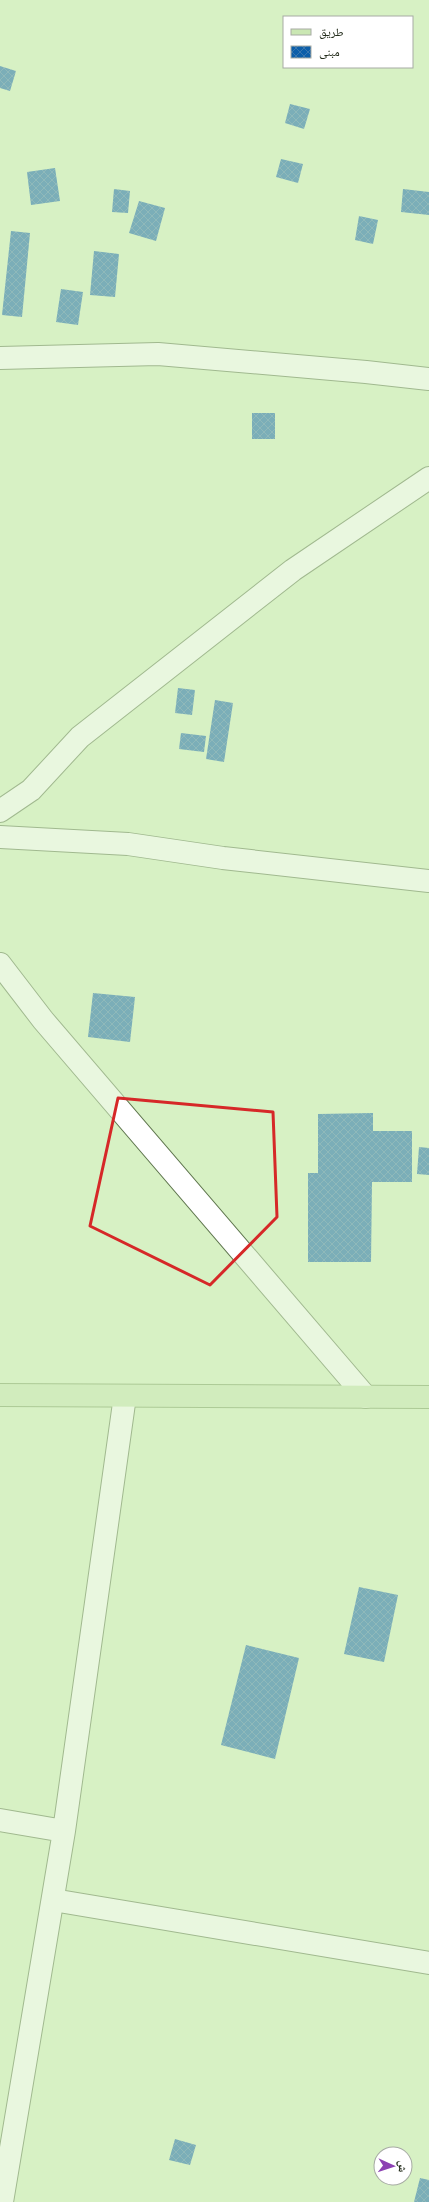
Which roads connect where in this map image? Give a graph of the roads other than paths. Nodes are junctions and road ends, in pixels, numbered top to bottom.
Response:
1 (0, 358) edge
2 (429, 379) edge
3 (429, 478) edge
4 (0, 811) edge
5 (0, 837) edge
6 (429, 881) edge
7 (0, 964) edge
8 (0, 1395) edge
9 (125, 1396) junction
10 (366, 1397) junction
11 (429, 1397) edge
12 (0, 1820) edge
13 (64, 1831) junction
14 (53, 1900) junction
15 (429, 1963) edge
16 (2, 2202) edge

1 - 2 street
3 - 4 street
5 - 6 street
7 - 10 street
8 - 9 main road
9 - 10 main road
9 - 13 street
10 - 11 main road
12 - 13 street
13 - 14 street
14 - 15 street
14 - 16 street

